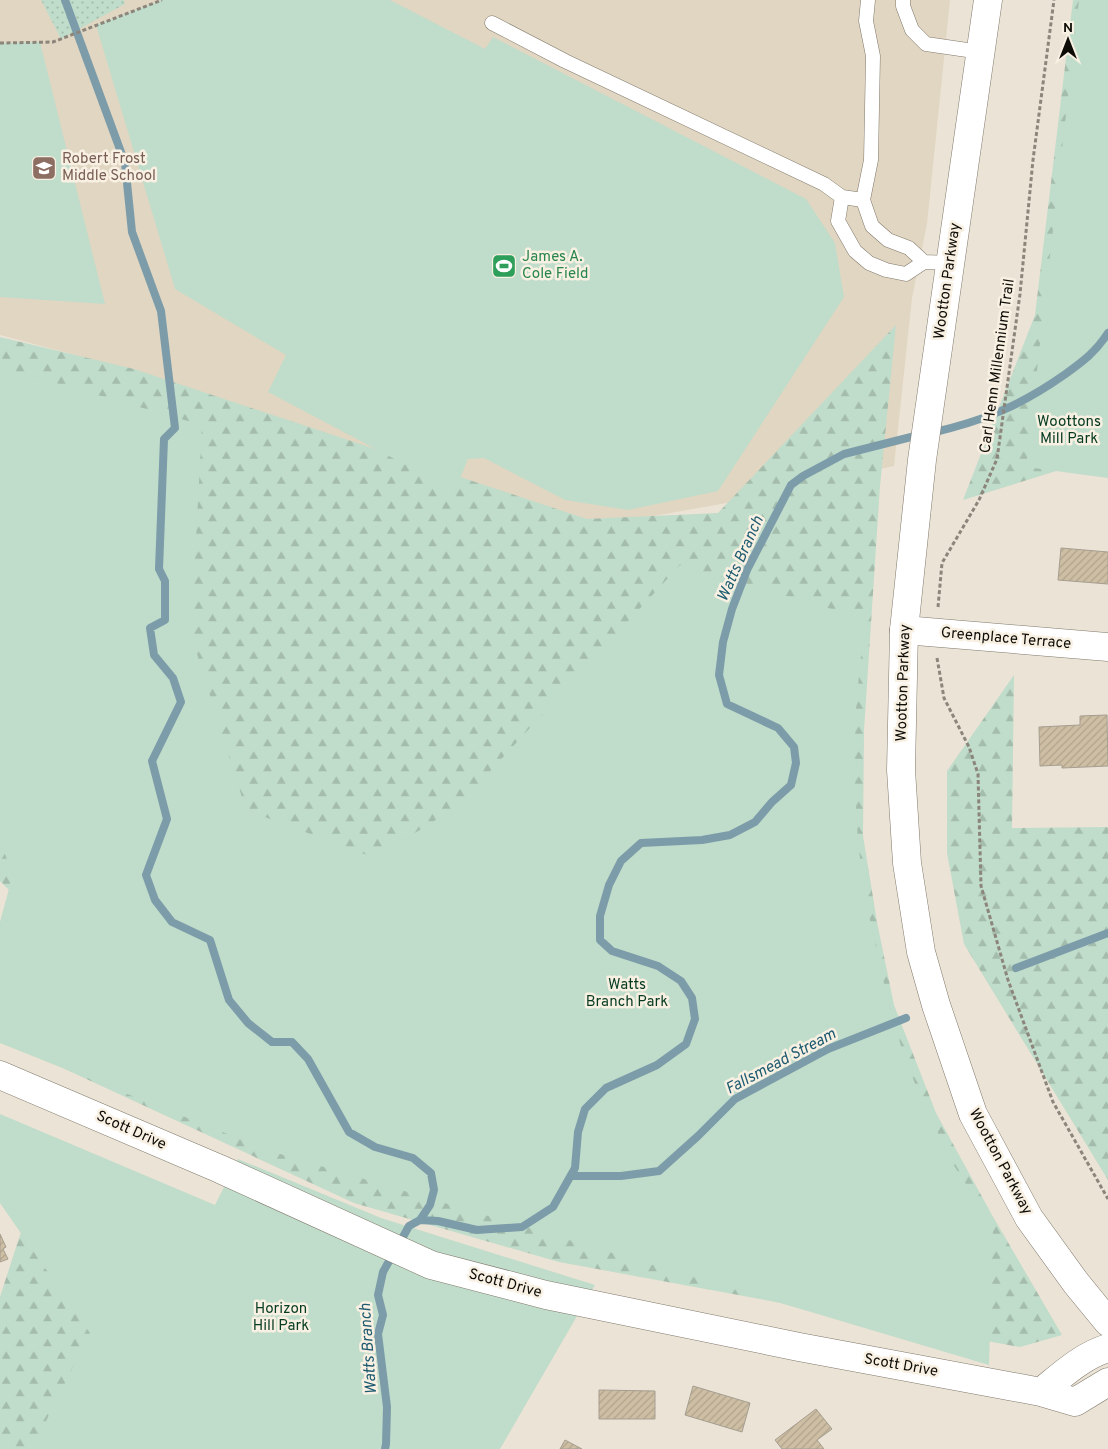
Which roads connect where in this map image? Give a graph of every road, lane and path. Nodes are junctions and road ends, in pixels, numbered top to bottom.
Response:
1 (162, 0) edge
2 (868, 0) edge
3 (903, 0) edge
4 (988, 0) edge
5 (1054, 0) edge
6 (492, 23) dead end
7 (0, 43) edge
8 (981, 52) junction
9 (842, 197) junction
10 (862, 200) junction
11 (938, 262) junction
12 (904, 630) junction
13 (935, 632) junction
14 (1108, 646) edge
15 (0, 1075) edge
16 (1108, 1199) edge
17 (1108, 1322) edge
18 (1108, 1348) edge
19 (1108, 1382) edge
20 (1041, 1392) junction

1 - 7 path
2 - 10 lane
3 - 8 lane
4 - 8 street, Wootton Parkway
5 - 13 path, Carl Henn Millennium Trail
6 - 9 lane
8 - 11 street, Wootton Parkway
9 - 10 lane
9 - 11 lane
10 - 11 lane
11 - 12 street, Wootton Parkway
12 - 13 street, Greenplace Terrace
12 - 17 street, Wootton Parkway
13 - 14 street, Greenplace Terrace
13 - 16 path, Carl Henn Millennium Trail
15 - 20 street, Scott Drive
18 - 20 street
19 - 20 street, Scott Drive

